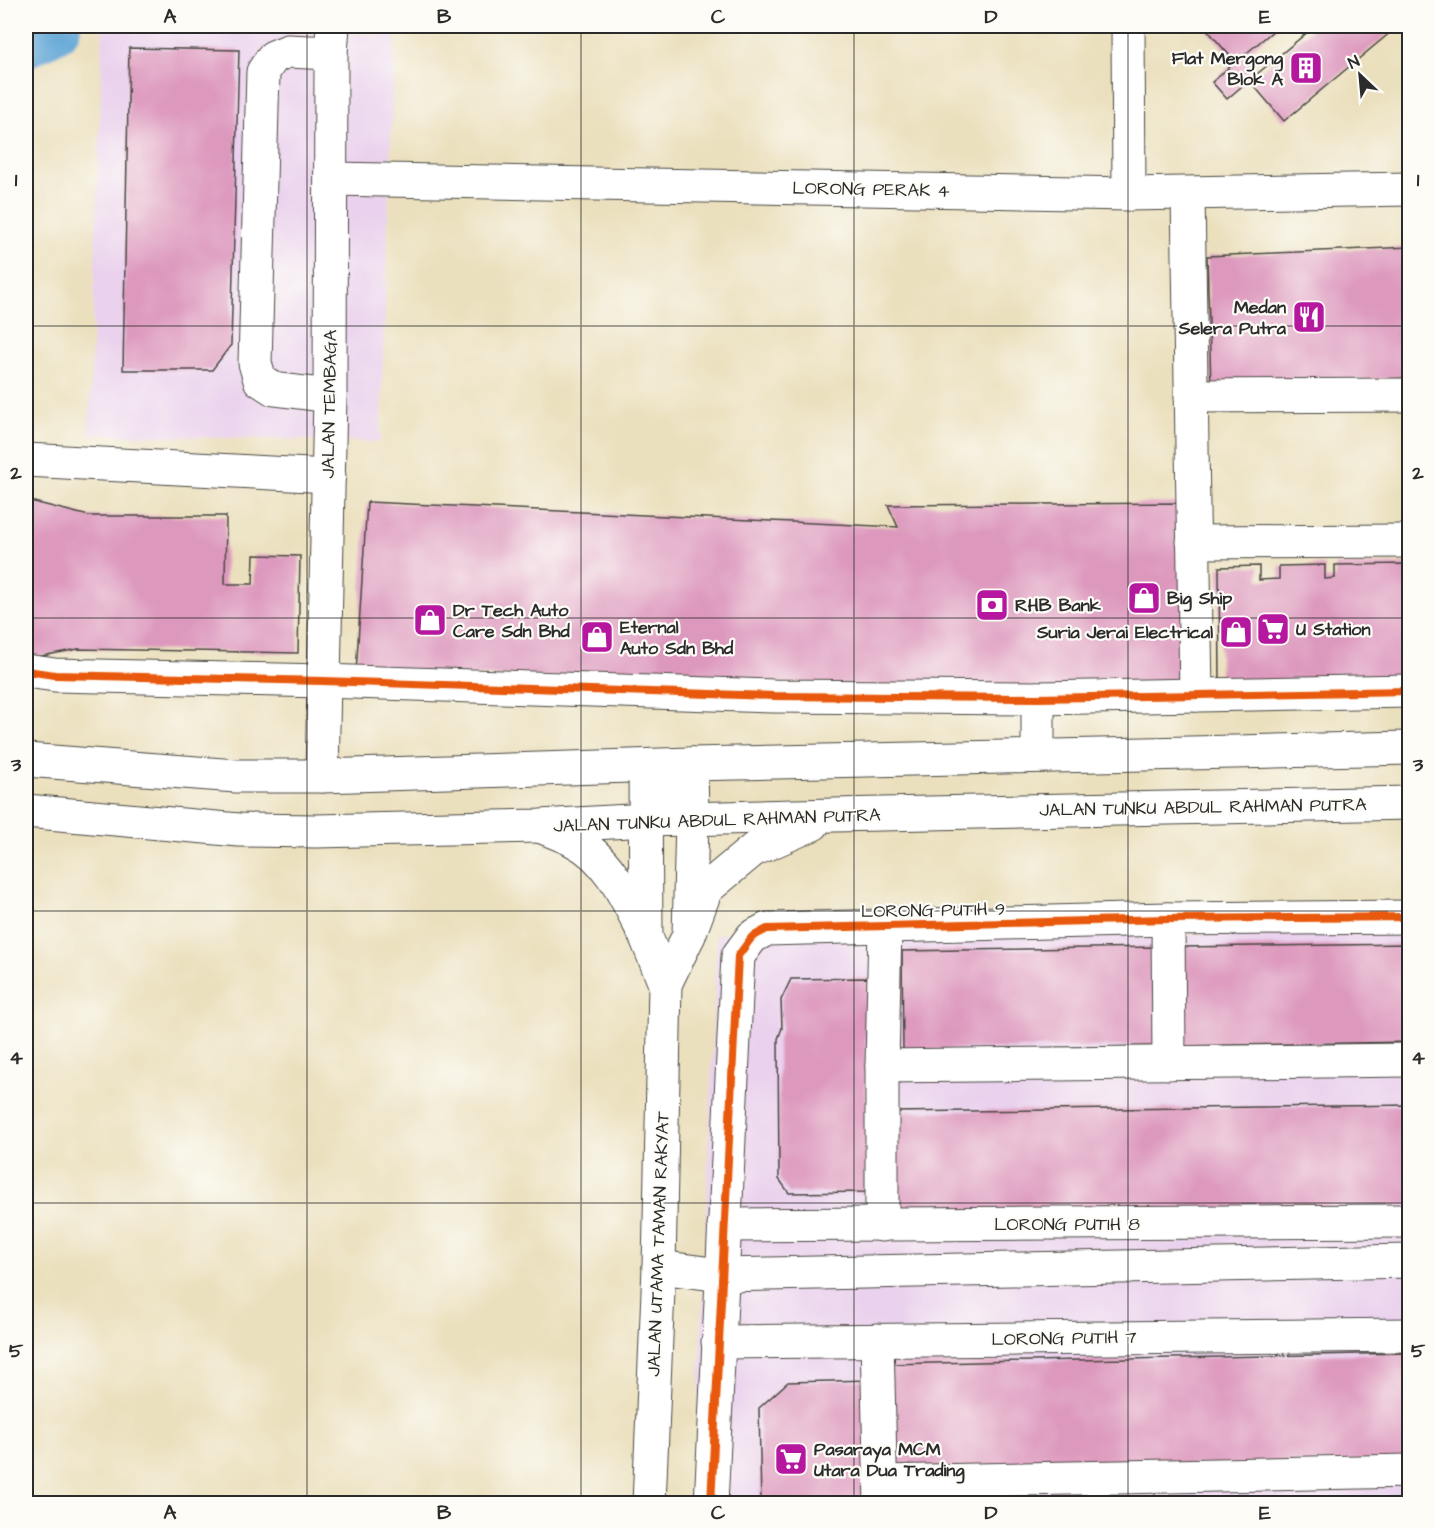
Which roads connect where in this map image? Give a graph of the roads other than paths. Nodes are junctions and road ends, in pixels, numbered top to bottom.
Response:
1 (1128, 26) edge
2 (332, 37) edge
3 (332, 179) junction
4 (1410, 189) edge
5 (1130, 194) junction
6 (1188, 194) junction
7 (1410, 395) edge
8 (330, 396) junction
9 (1191, 396) junction
10 (26, 460) edge
11 (329, 476) junction
12 (1410, 541) edge
13 (1193, 542) junction
14 (26, 671) edge
15 (324, 681) junction
16 (1410, 691) edge
17 (1196, 695) junction
18 (1038, 698) junction
19 (1410, 748) edge
20 (1038, 756) junction
21 (26, 759) edge
22 (691, 764) junction
23 (645, 766) junction
24 (322, 776) junction
25 (1410, 802) edge
26 (26, 811) edge
27 (834, 815) junction
28 (692, 819) junction
29 (646, 820) junction
30 (540, 826) junction
31 (1410, 917) edge
32 (1168, 919) junction
33 (885, 926) junction
34 (689, 935) junction
35 (646, 937) junction
36 (665, 984) junction
37 (1410, 1060) edge
38 (1169, 1063) junction
39 (882, 1066) junction
40 (1410, 1221) edge
41 (724, 1225) junction
42 (882, 1225) junction
43 (1410, 1261) edge
44 (659, 1268) junction
45 (722, 1275) junction
46 (1410, 1335) edge
47 (877, 1340) junction
48 (718, 1341) junction
49 (1410, 1470) edge
50 (881, 1493) edge
51 (649, 1503) edge
52 (711, 1503) edge

1 - 5 street
2 - 3 street, JALAN TEMBAGA
2 - 8 street
3 - 5 street, LORONG PERAK 4
3 - 8 street, JALAN TEMBAGA
4 - 6 street, LORONG PERAK 4
5 - 6 street, LORONG PERAK 4
6 - 9 street
7 - 9 street
8 - 11 street, JALAN TEMBAGA
9 - 13 street
10 - 11 street
11 - 15 street, JALAN TEMBAGA
12 - 13 street
13 - 17 street
14 - 15 street
15 - 18 street
15 - 24 street, JALAN TEMBAGA
16 - 17 street
17 - 18 street
18 - 20 street
19 - 20 street
20 - 22 street
21 - 24 street
22 - 23 street
22 - 28 street, JALAN UTAMA TAMAN RAKYAT
22 - 29 street
23 - 24 street
23 - 29 street, JALAN UTAMA TAMAN RAKYAT
25 - 27 street, JALAN TUNKU ABDUL RAHMAN PUTRA
26 - 30 street, JALAN TUNKU ABDUL RAHMAN PUTRA
27 - 28 street, JALAN TUNKU ABDUL RAHMAN PUTRA
27 - 34 street
28 - 29 street, JALAN TUNKU ABDUL RAHMAN PUTRA
28 - 34 street, JALAN UTAMA TAMAN RAKYAT
29 - 30 street, JALAN TUNKU ABDUL RAHMAN PUTRA
29 - 35 street, JALAN UTAMA TAMAN RAKYAT
30 - 35 street
31 - 32 street, LORONG PUTIH 9
32 - 33 street, LORONG PUTIH 9
32 - 38 street
33 - 39 street
33 - 41 street, LORONG PUTIH 9
34 - 36 street, JALAN UTAMA TAMAN RAKYAT
35 - 36 street, JALAN UTAMA TAMAN RAKYAT
36 - 44 street, JALAN UTAMA TAMAN RAKYAT
37 - 38 street
38 - 39 street
39 - 42 street
40 - 42 street, LORONG PUTIH 8
41 - 42 street, LORONG PUTIH 8
41 - 45 street, LORONG PUTIH 9
43 - 45 street
44 - 45 street
44 - 51 street, JALAN UTAMA TAMAN RAKYAT
45 - 48 street, LORONG PUTIH 9
46 - 47 street, LORONG PUTIH 7
47 - 48 street, LORONG PUTIH 7
47 - 50 street
48 - 52 street, LORONG PUTIH 9
49 - 50 street

